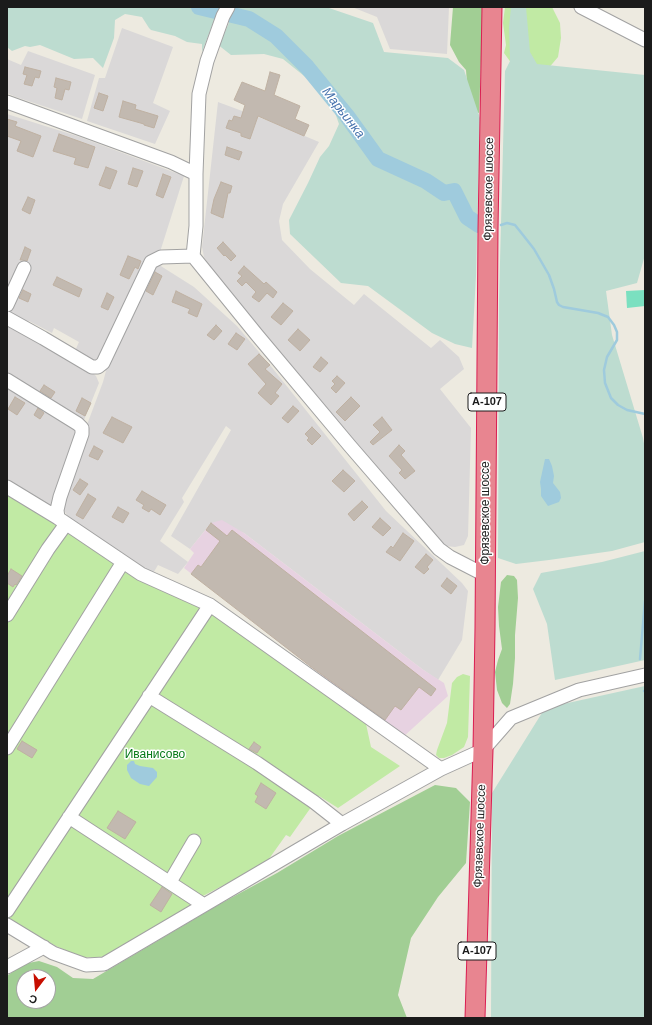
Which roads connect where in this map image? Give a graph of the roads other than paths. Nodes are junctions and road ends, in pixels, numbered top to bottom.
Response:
1 (492, 7) edge
2 (581, 7) edge
3 (226, 11) edge
4 (645, 40) edge
5 (7, 102) edge
6 (196, 174) junction
7 (193, 256) junction
8 (24, 268) dead end
9 (7, 305) edge
10 (7, 318) edge
11 (7, 380) edge
12 (7, 487) edge
13 (62, 521) junction
14 (123, 562) junction
15 (486, 575) junction
16 (210, 605) junction
17 (7, 615) edge
18 (645, 675) edge
19 (149, 696) junction
20 (7, 748) edge
21 (483, 750) junction
22 (441, 768) junction
23 (69, 817) junction
24 (342, 824) junction
25 (194, 841) dead end
26 (170, 882) junction
27 (204, 905) junction
28 (7, 911) edge
29 (7, 925) edge
30 (44, 947) junction
31 (7, 968) edge
32 (475, 1018) edge

1 - 15 highway, Фрязевское шоссе / А-107
2 - 4 street
3 - 6 street
5 - 6 street
6 - 7 street
7 - 10 street
7 - 15 street
8 - 9 street
11 - 13 street
12 - 13 street
13 - 14 street
13 - 17 street
14 - 16 street
14 - 20 street
15 - 21 highway, Фрязевское шоссе / А-107
16 - 19 street
16 - 22 street
18 - 21 street
19 - 23 street
19 - 24 street
21 - 22 street
21 - 32 highway, Фрязевское шоссе / А-107
22 - 24 street
23 - 26 street
23 - 28 street
24 - 27 street
25 - 26 street
26 - 27 street
27 - 30 street
29 - 30 street
30 - 31 street

